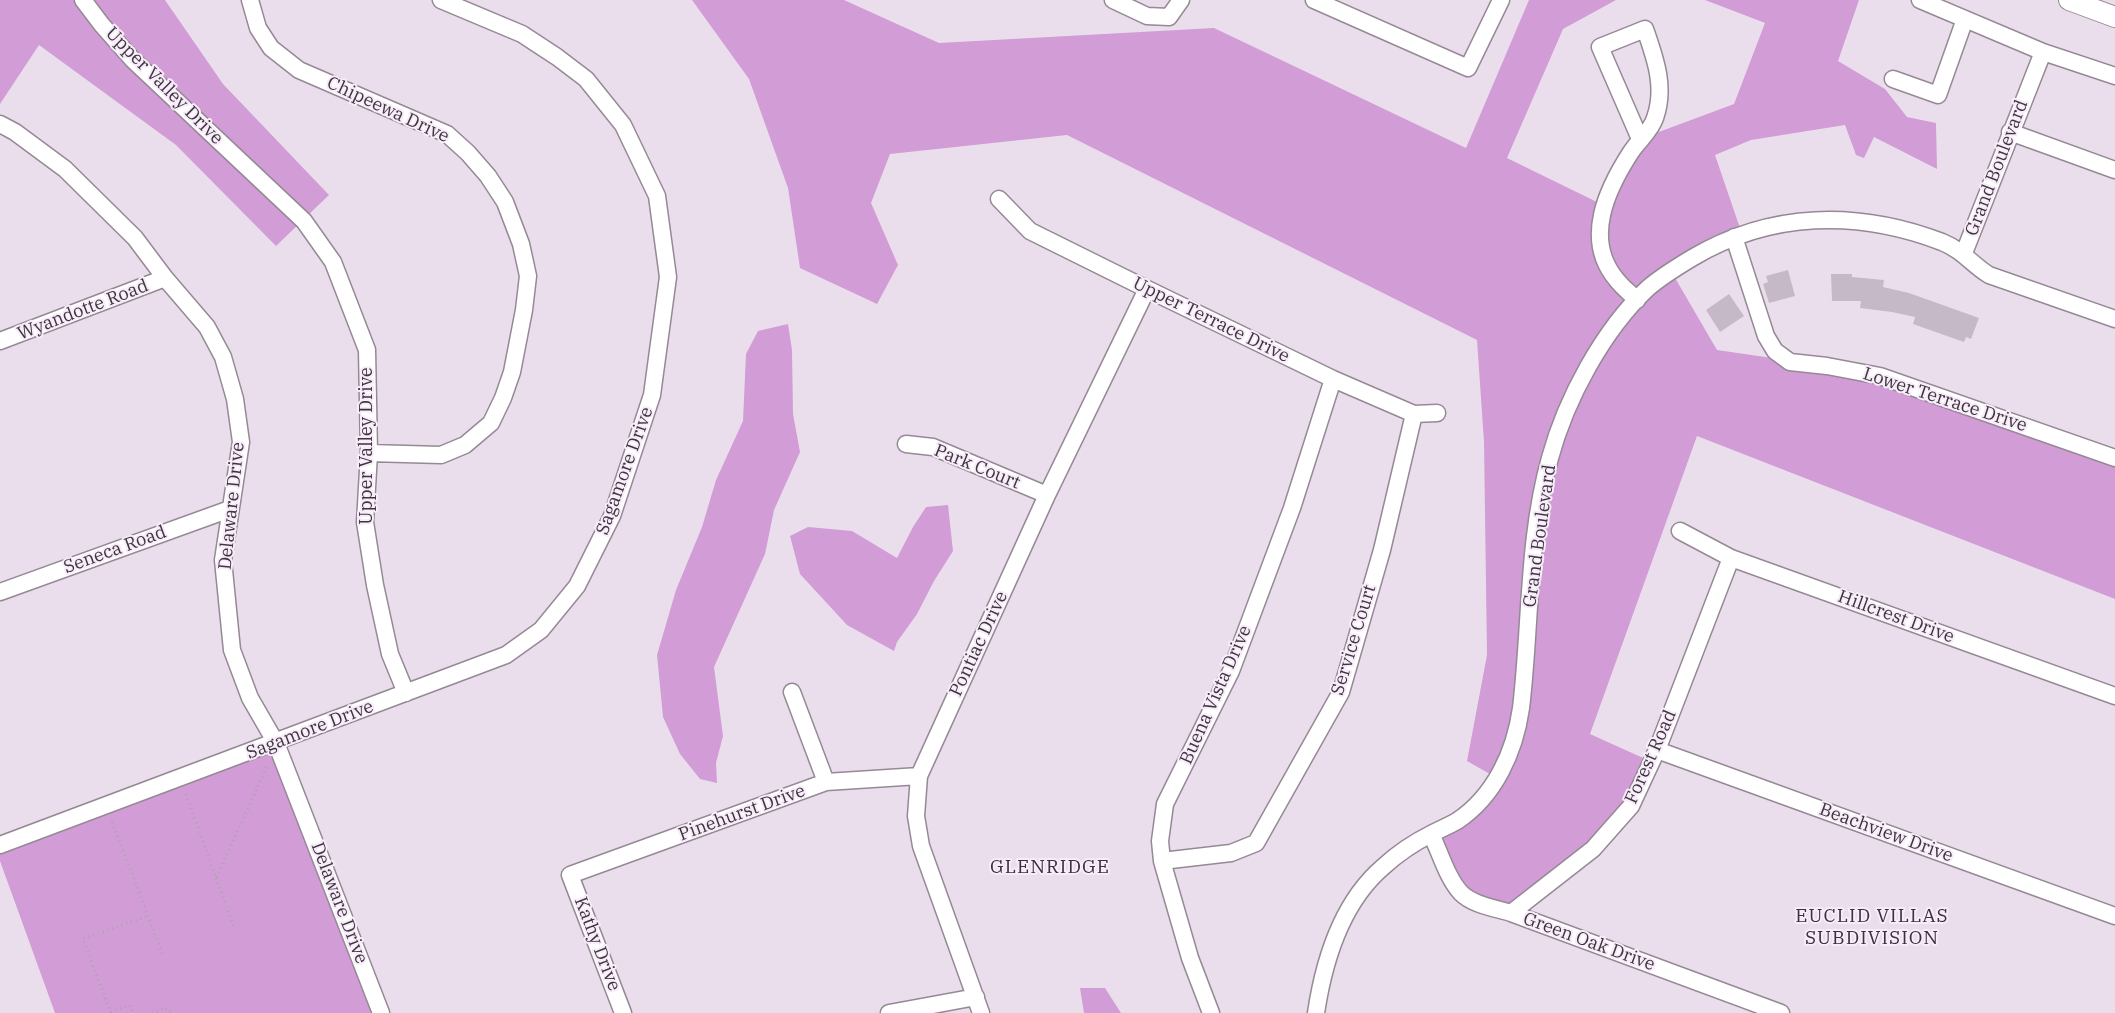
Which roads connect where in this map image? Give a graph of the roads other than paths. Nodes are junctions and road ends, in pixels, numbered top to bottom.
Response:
1 (83, 0) edge
2 (250, 0) edge
3 (441, 0) edge
4 (1113, 0) edge
5 (1181, 0) edge
6 (1314, 0) edge
7 (1501, 0) edge
8 (1920, 0) edge
9 (2069, 0) edge
10 (2115, 17) edge
11 (1964, 19) junction
12 (2043, 52) junction
13 (2115, 76) edge
14 (1893, 79) dead end
15 (0, 124) edge
16 (2010, 132) junction
17 (1640, 139) junction
18 (2115, 170) edge
19 (999, 199) dead end
20 (1734, 237) junction
21 (1964, 253) junction
22 (166, 278) junction
23 (1147, 289) junction
24 (1637, 300) junction
25 (2115, 319) edge
26 (0, 341) edge
27 (1333, 380) junction
28 (1437, 413) dead end
29 (1414, 414) junction
30 (906, 444) dead end
31 (369, 453) junction
32 (2115, 458) edge
33 (1047, 495) junction
34 (230, 509) junction
35 (1680, 531) dead end
36 (1731, 558) junction
37 (0, 592) edge
38 (792, 692) dead end
39 (406, 693) junction
40 (2115, 696) edge
41 (276, 743) junction
42 (1657, 750) junction
43 (918, 776) junction
44 (826, 782) junction
45 (1431, 834) junction
46 (0, 845) edge
47 (1162, 862) junction
48 (570, 874) joint
49 (1511, 913) junction
50 (2115, 916) edge
51 (976, 997) junction
52 (381, 1013) edge
53 (623, 1013) edge
54 (889, 1013) edge
55 (981, 1013) edge
56 (1211, 1013) edge
57 (1316, 1013) edge
58 (1781, 1013) edge

1 - 31 street, Upper Valley Drive
2 - 31 street, Chipeewa Drive
3 - 39 street, Sagamore Drive
4 - 5 street
6 - 7 street
8 - 11 street
9 - 10 main road
11 - 12 street
11 - 14 street
12 - 13 street
12 - 16 street, Grand Boulevard
15 - 22 street, Delaware Drive
16 - 18 street
16 - 21 street, Grand Boulevard
17 - 17 street
17 - 24 street
19 - 23 street, Upper Terrace Drive
20 - 21 street, Grand Boulevard
20 - 24 street, Grand Boulevard
20 - 32 street, Lower Terrace Drive
21 - 25 street
22 - 26 street, Wyandotte Road
22 - 34 street, Delaware Drive
23 - 27 street, Upper Terrace Drive
23 - 33 street, Pontiac Drive
24 - 45 street, Grand Boulevard
27 - 29 street, Upper Terrace Drive
27 - 47 street, Buena Vista Drive
28 - 29 street, Upper Terrace Drive
29 - 47 street, Service Court
30 - 33 street, Park Court
31 - 39 street, Upper Valley Drive
33 - 43 street, Pontiac Drive
34 - 37 street, Seneca Road
34 - 41 street, Delaware Drive
35 - 36 street, Hillcrest Drive
36 - 40 street, Hillcrest Drive
36 - 42 street, Forest Road
38 - 44 street
39 - 41 street, Sagamore Drive
41 - 46 street, Sagamore Drive
41 - 52 street, Delaware Drive
42 - 49 street, Forest Road
42 - 50 street, Beachview Drive
43 - 44 street, Pinehurst Drive
43 - 51 street, Pontiac Drive
44 - 48 street, Pinehurst Drive
45 - 49 street, Green Oak Drive
45 - 57 street, Grand Boulevard
47 - 56 street, Buena Vista Drive
48 - 53 street, Kathy Drive
49 - 58 street, Green Oak Drive
51 - 54 street
51 - 55 street, Pontiac Drive

